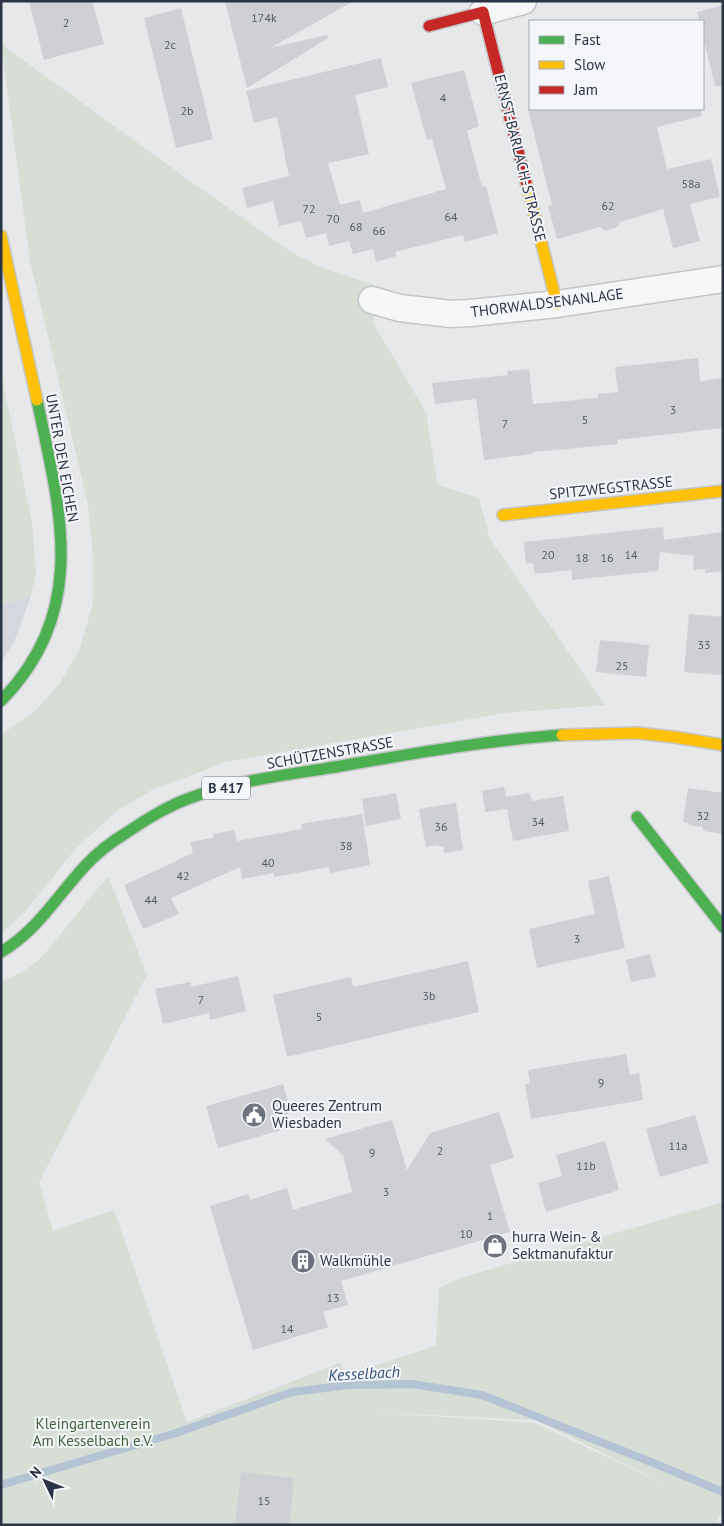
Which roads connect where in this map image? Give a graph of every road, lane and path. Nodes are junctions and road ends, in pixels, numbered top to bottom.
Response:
1 (523, 1) edge
2 (483, 12) junction
3 (429, 26) dead end
4 (1, 236) edge
5 (723, 279) edge
6 (372, 300) dead end
7 (557, 304) junction
8 (723, 491) edge
9 (504, 515) dead end
10 (1, 701) edge
11 (723, 745) edge
12 (637, 817) dead end
13 (723, 927) edge
14 (1, 952) edge

1 - 2 street
2 - 3 main road
2 - 7 main road, ERNST-BARLACH-STRASSE
4 - 10 main road, UNTER DEN EICHEN
5 - 7 street, THORWALDSENANLAGE
6 - 7 street, THORWALDSENANLAGE
8 - 9 main road, SPITZWEGSTRASSE
11 - 14 main road, SCHÜTZENSTRASSE / B 417
12 - 13 main road

